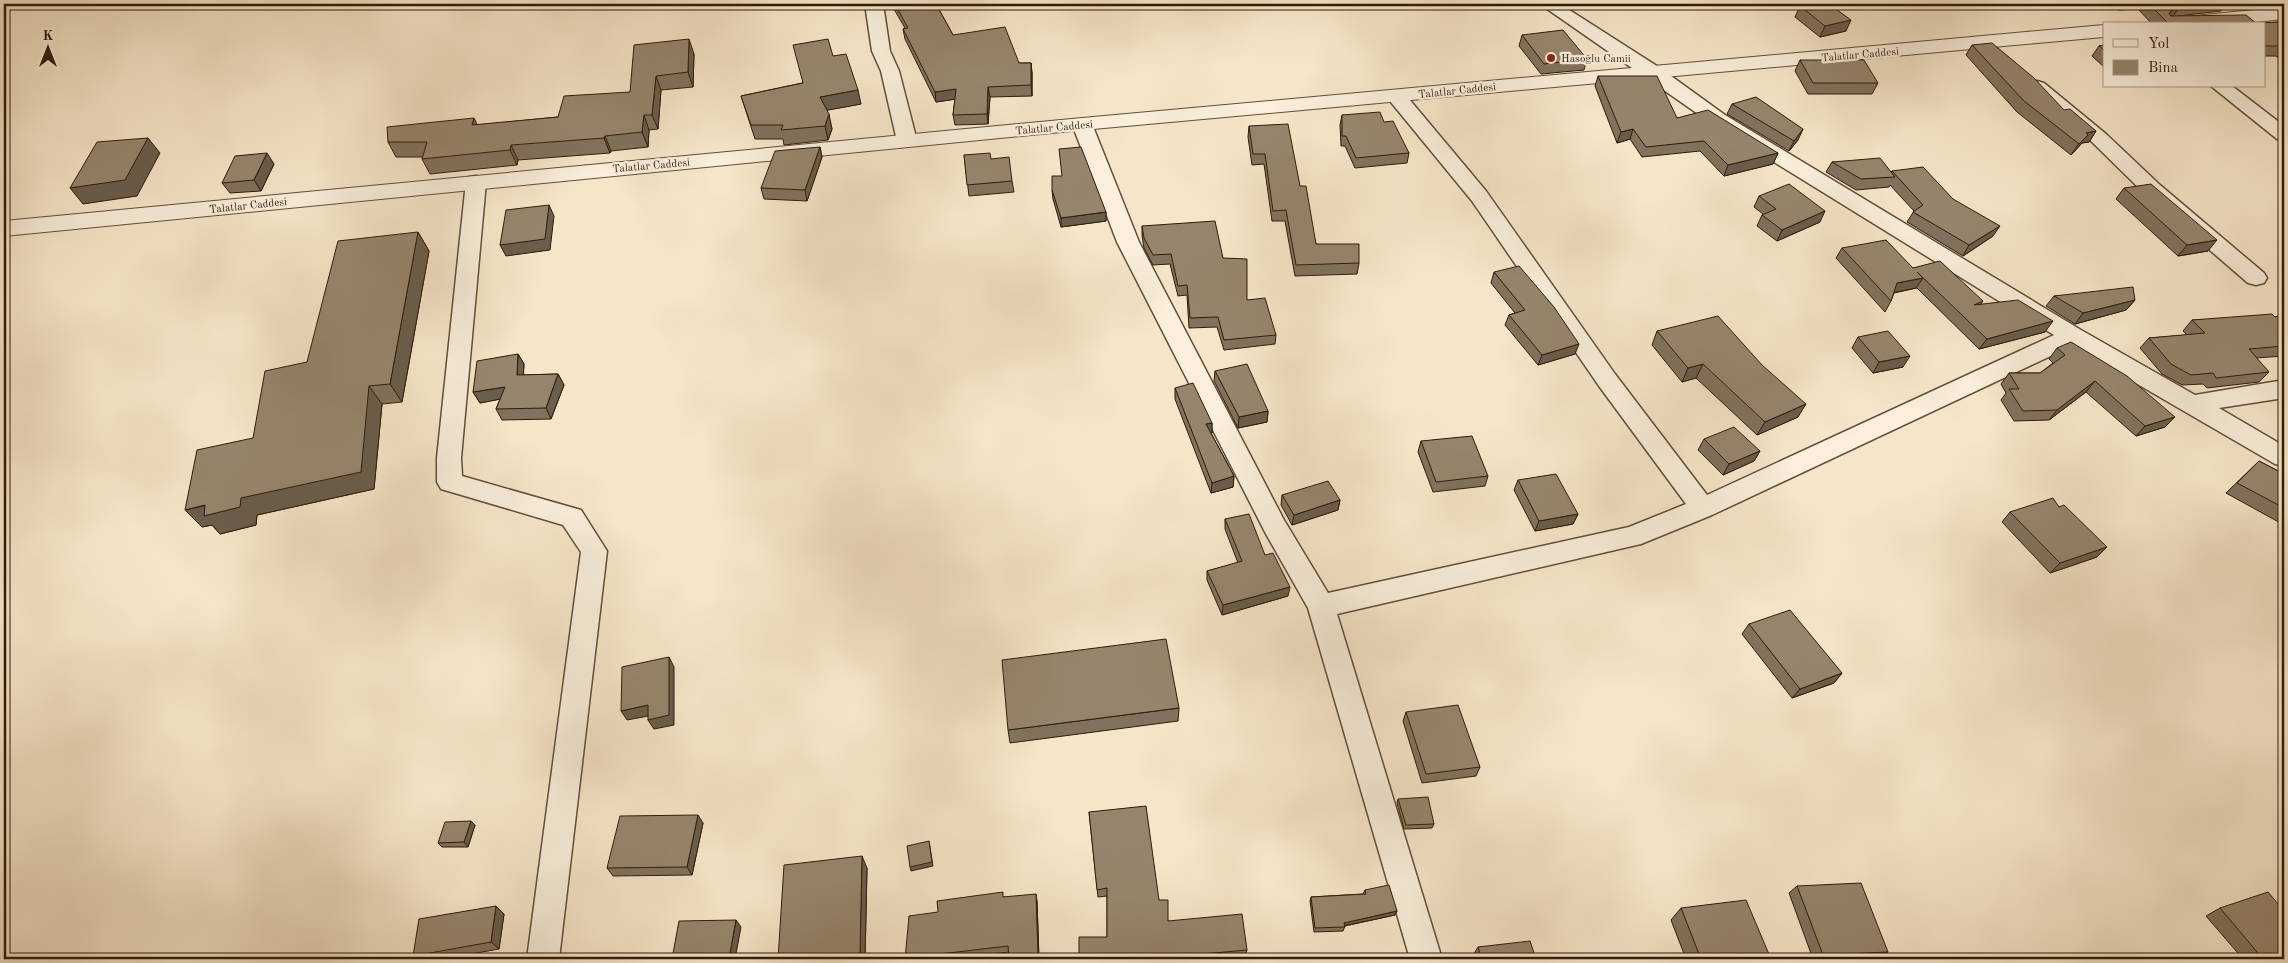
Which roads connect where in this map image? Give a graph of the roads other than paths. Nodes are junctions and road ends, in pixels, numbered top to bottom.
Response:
1 (874, 4) edge
2 (1549, 4) edge
3 (2284, 12) edge
4 (2192, 22) edge
5 (2103, 31) edge
6 (1987, 43) junction
7 (2006, 60) edge
8 (1653, 72) junction
9 (2025, 78) edge
10 (2223, 88) edge
11 (1397, 97) junction
12 (1082, 124) junction
13 (2284, 135) edge
14 (907, 141) junction
15 (476, 182) junction
16 (4, 229) edge
17 (2256, 278) dead end
18 (2073, 336) junction
19 (2284, 389) edge
20 (2192, 404) junction
21 (2284, 457) edge
22 (1703, 508) junction
23 (1321, 606) junction
24 (543, 959) edge
25 (1426, 959) edge

1 - 14 street
2 - 8 street
3 - 4 street
5 - 6 street, Talatlar Caddesi
6 - 7 street
6 - 8 street, Talatlar Caddesi
8 - 11 street, Talatlar Caddesi
8 - 18 street
9 - 17 street
10 - 13 street
11 - 12 street, Talatlar Caddesi
11 - 22 street
12 - 14 street, Talatlar Caddesi
12 - 23 street
14 - 15 street, Talatlar Caddesi
15 - 16 street, Talatlar Caddesi
15 - 24 street
18 - 20 street
18 - 22 street
19 - 20 street
20 - 21 street
22 - 23 street
23 - 25 street

